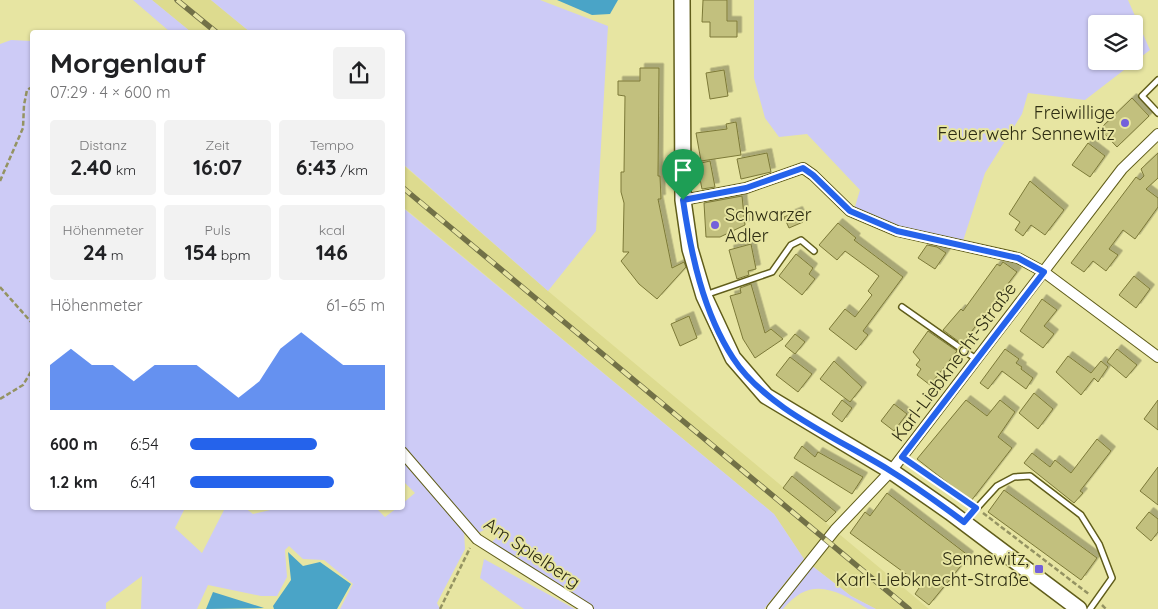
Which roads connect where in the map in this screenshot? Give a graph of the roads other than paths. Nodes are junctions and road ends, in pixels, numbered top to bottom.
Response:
1 (682, 0) edge
2 (1158, 80) edge
3 (1158, 113) edge
4 (1158, 134) edge
5 (683, 200) junction
6 (814, 251) dead end
7 (1044, 272) junction
8 (704, 296) junction
9 (902, 307) dead end
10 (1158, 357) edge
11 (976, 359) junction
12 (405, 455) edge
13 (891, 471) junction
14 (964, 522) junction
15 (588, 609) edge
16 (772, 609) edge
17 (1079, 609) edge
18 (1090, 609) edge

1 - 5 main road
2 - 3 lane
4 - 7 street, Karl-Liebknecht-Straße
5 - 7 street
5 - 8 main road
6 - 8 lane
7 - 10 street
7 - 11 street, Karl-Liebknecht-Straße
8 - 13 main road
9 - 11 lane
11 - 13 street, Karl-Liebknecht-Straße
12 - 15 street, Am Spielberg
13 - 14 main road
13 - 16 street
14 - 17 main road
14 - 18 lane

